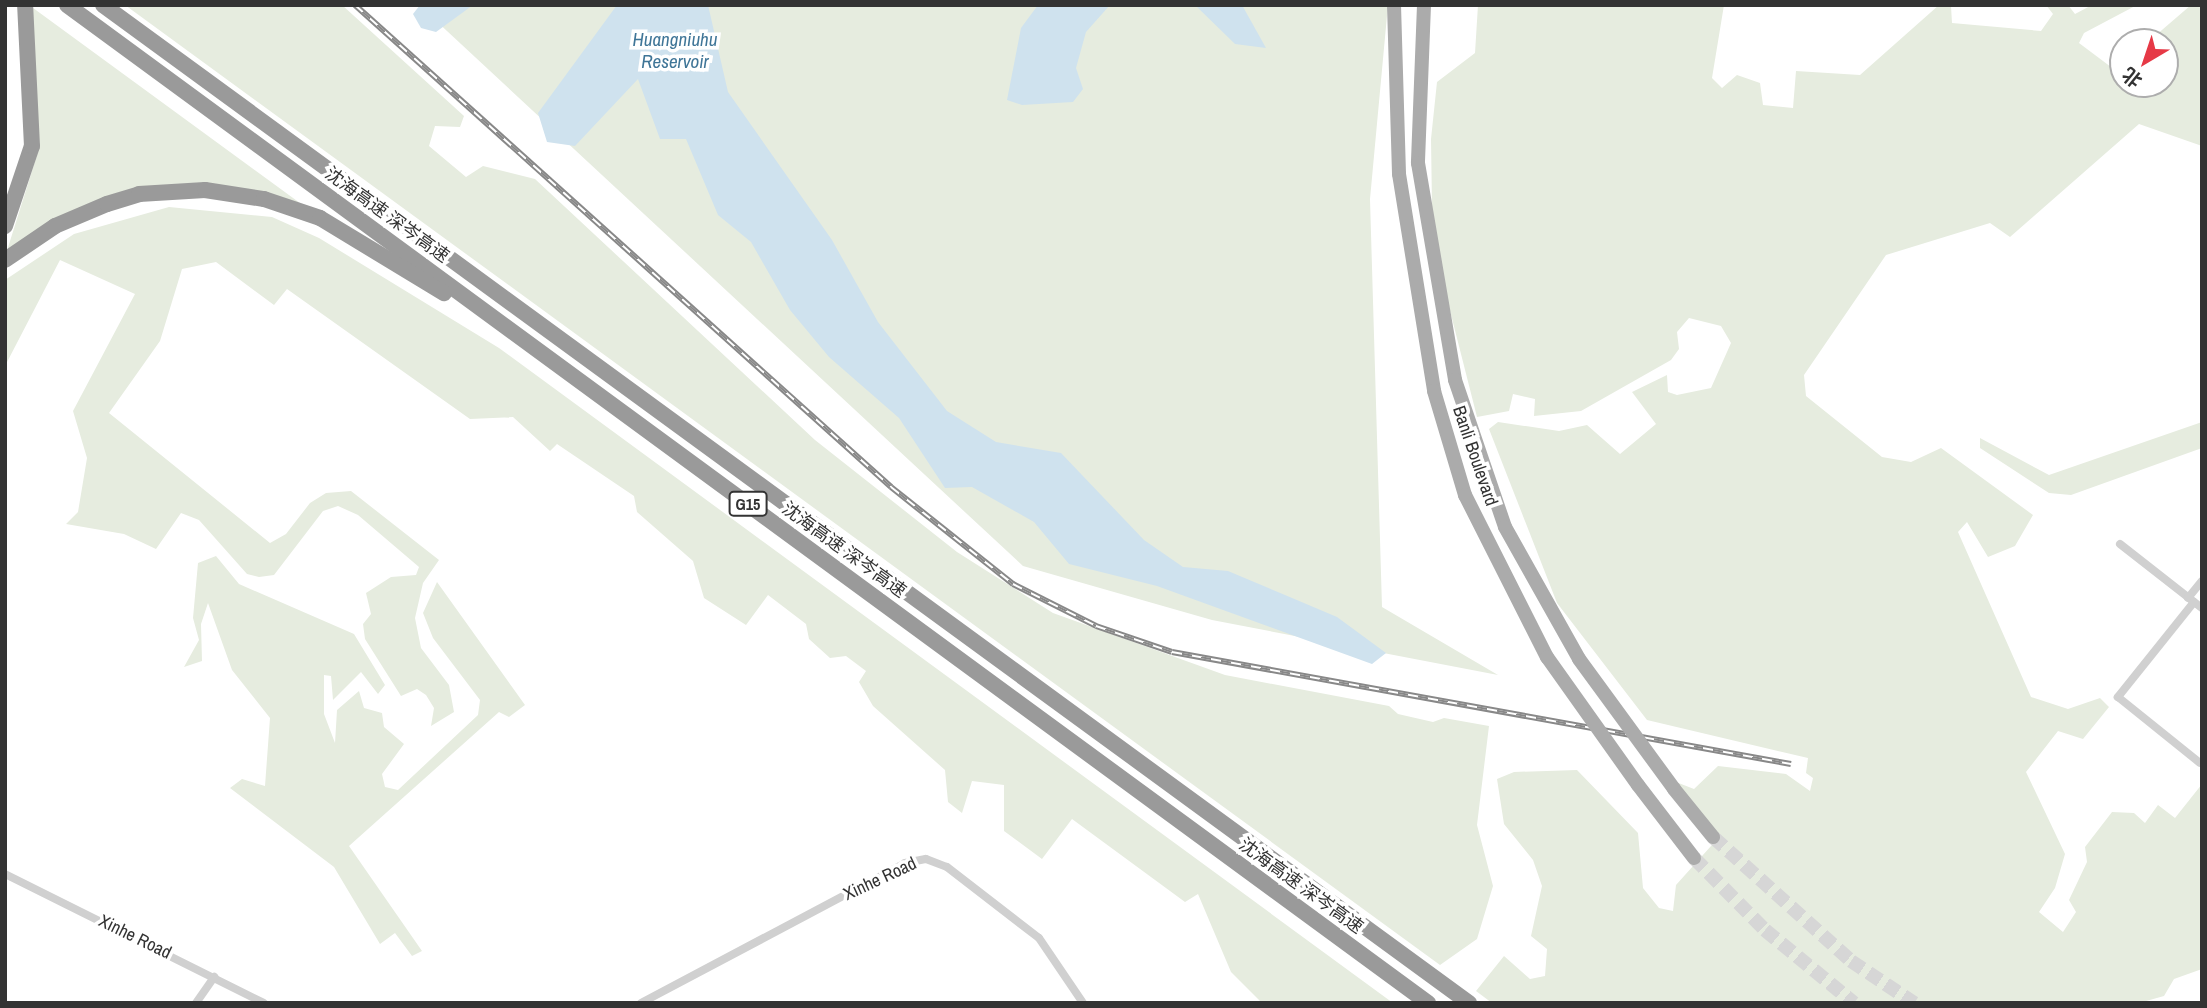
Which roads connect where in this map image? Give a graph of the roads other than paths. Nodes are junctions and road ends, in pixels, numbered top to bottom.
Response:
1 (15, 5) edge
2 (25, 5) edge
3 (67, 5) edge
4 (103, 5) edge
5 (112, 5) edge
6 (1395, 5) edge
7 (1424, 5) edge
8 (24, 46) junction
9 (187, 67) junction
10 (5, 205) edge
11 (5, 226) edge
12 (5, 260) edge
13 (626, 414) junction
14 (2120, 544) dead end
15 (2202, 581) edge
16 (2191, 600) junction
17 (2202, 608) edge
18 (2200, 763) edge
19 (1713, 837) tunnel mouth
20 (1694, 858) tunnel mouth
21 (5, 874) edge
22 (214, 977) junction
23 (196, 1003) edge
24 (264, 1003) edge
25 (641, 1003) edge
26 (1083, 1003) edge
27 (1428, 1003) edge
28 (1469, 1003) edge

1 - 8 highway
2 - 8 highway
3 - 13 highway, 沈海高速 深岑高速 / G15
4 - 9 highway, G15
5 - 9 highway
6 - 20 main road, Banli Boulevard, bridge
7 - 19 main road, Banli Boulevard, bridge
8 - 10 highway
8 - 11 highway
9 - 28 highway, 沈海高速 深岑高速 / G15
12 - 13 highway
13 - 27 highway, 沈海高速 深岑高速 / G15
14 - 16 street
15 - 16 street
16 - 17 street
16 - 18 street
21 - 22 street, Xinhe Road
22 - 23 street
22 - 24 street, Xinhe Road
25 - 26 street, Xinhe Road

